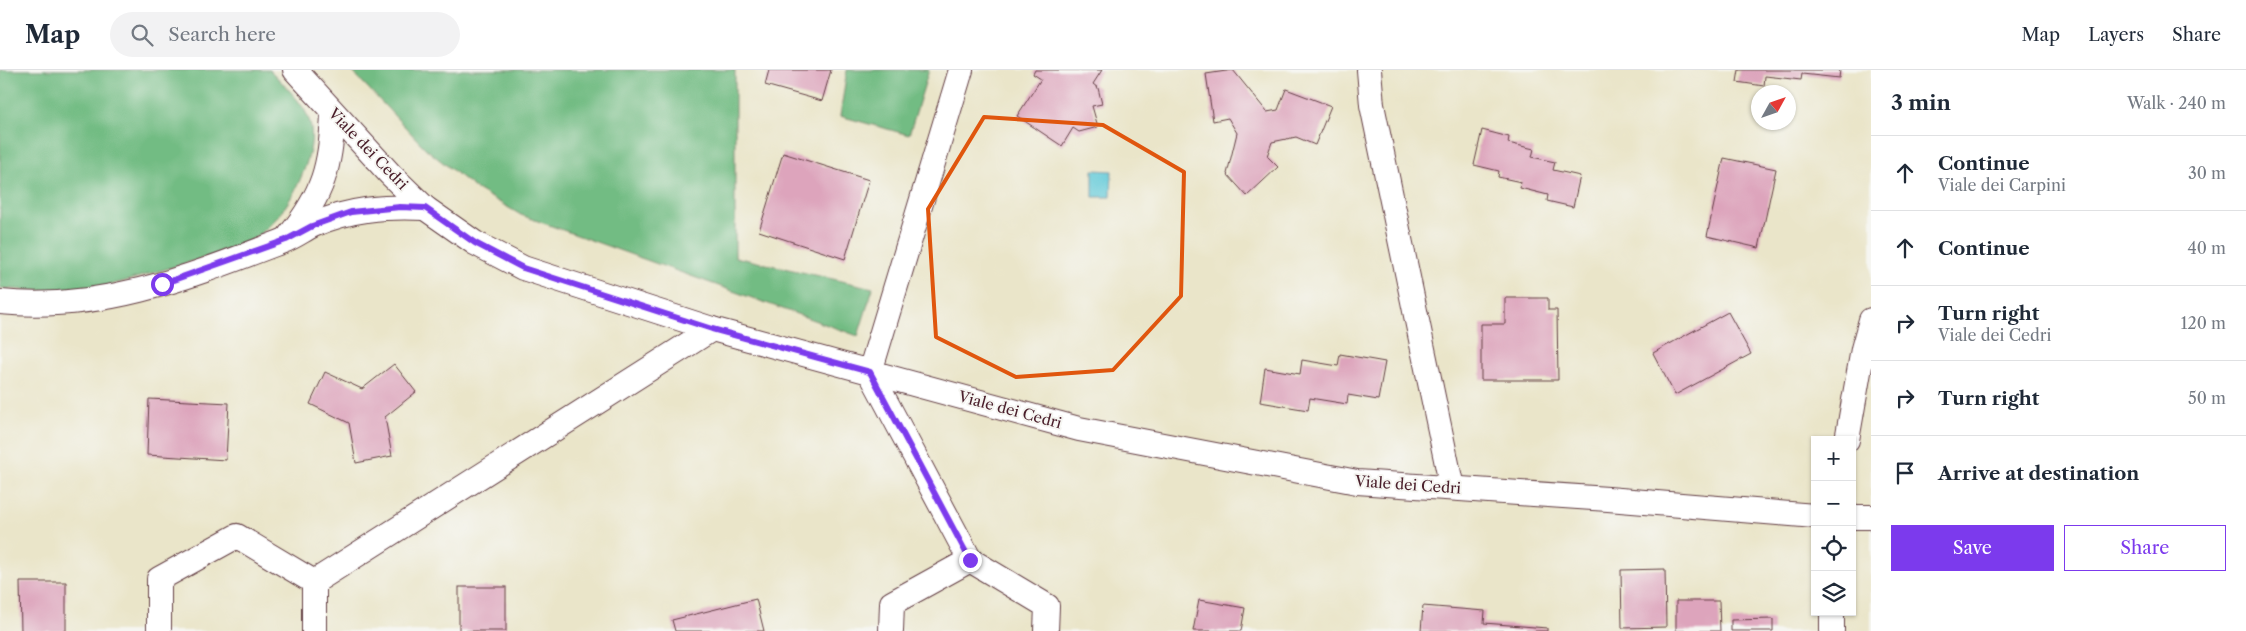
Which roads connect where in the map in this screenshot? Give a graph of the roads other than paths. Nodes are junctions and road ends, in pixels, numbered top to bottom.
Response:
1 (295, 70) edge
2 (961, 70) edge
3 (1369, 70) edge
4 (333, 114) junction
5 (425, 208) junction
6 (286, 240) junction
7 (0, 302) edge
8 (1871, 320) edge
9 (712, 329) junction
10 (870, 372) junction
11 (1848, 436) edge
12 (1452, 488) junction
13 (1811, 516) edge
14 (1856, 517) edge
15 (1871, 517) edge
16 (970, 560) junction
17 (314, 582) junction
18 (1832, 616) edge
19 (158, 631) edge
20 (314, 631) edge
21 (891, 631) edge
22 (1046, 631) edge
23 (1832, 631) edge

1 - 4 street, Viale dei Cedri
2 - 10 street
3 - 12 street
4 - 5 street, Viale dei Cedri
4 - 6 street
5 - 6 street
5 - 9 street, Viale dei Cedri
6 - 7 street
8 - 11 street
9 - 10 street, Viale dei Cedri
9 - 17 street
10 - 12 street, Viale dei Cedri
10 - 16 street
12 - 13 street, Viale dei Cedri
14 - 15 street
16 - 21 street
16 - 22 street
17 - 19 street
17 - 20 street
18 - 23 street

